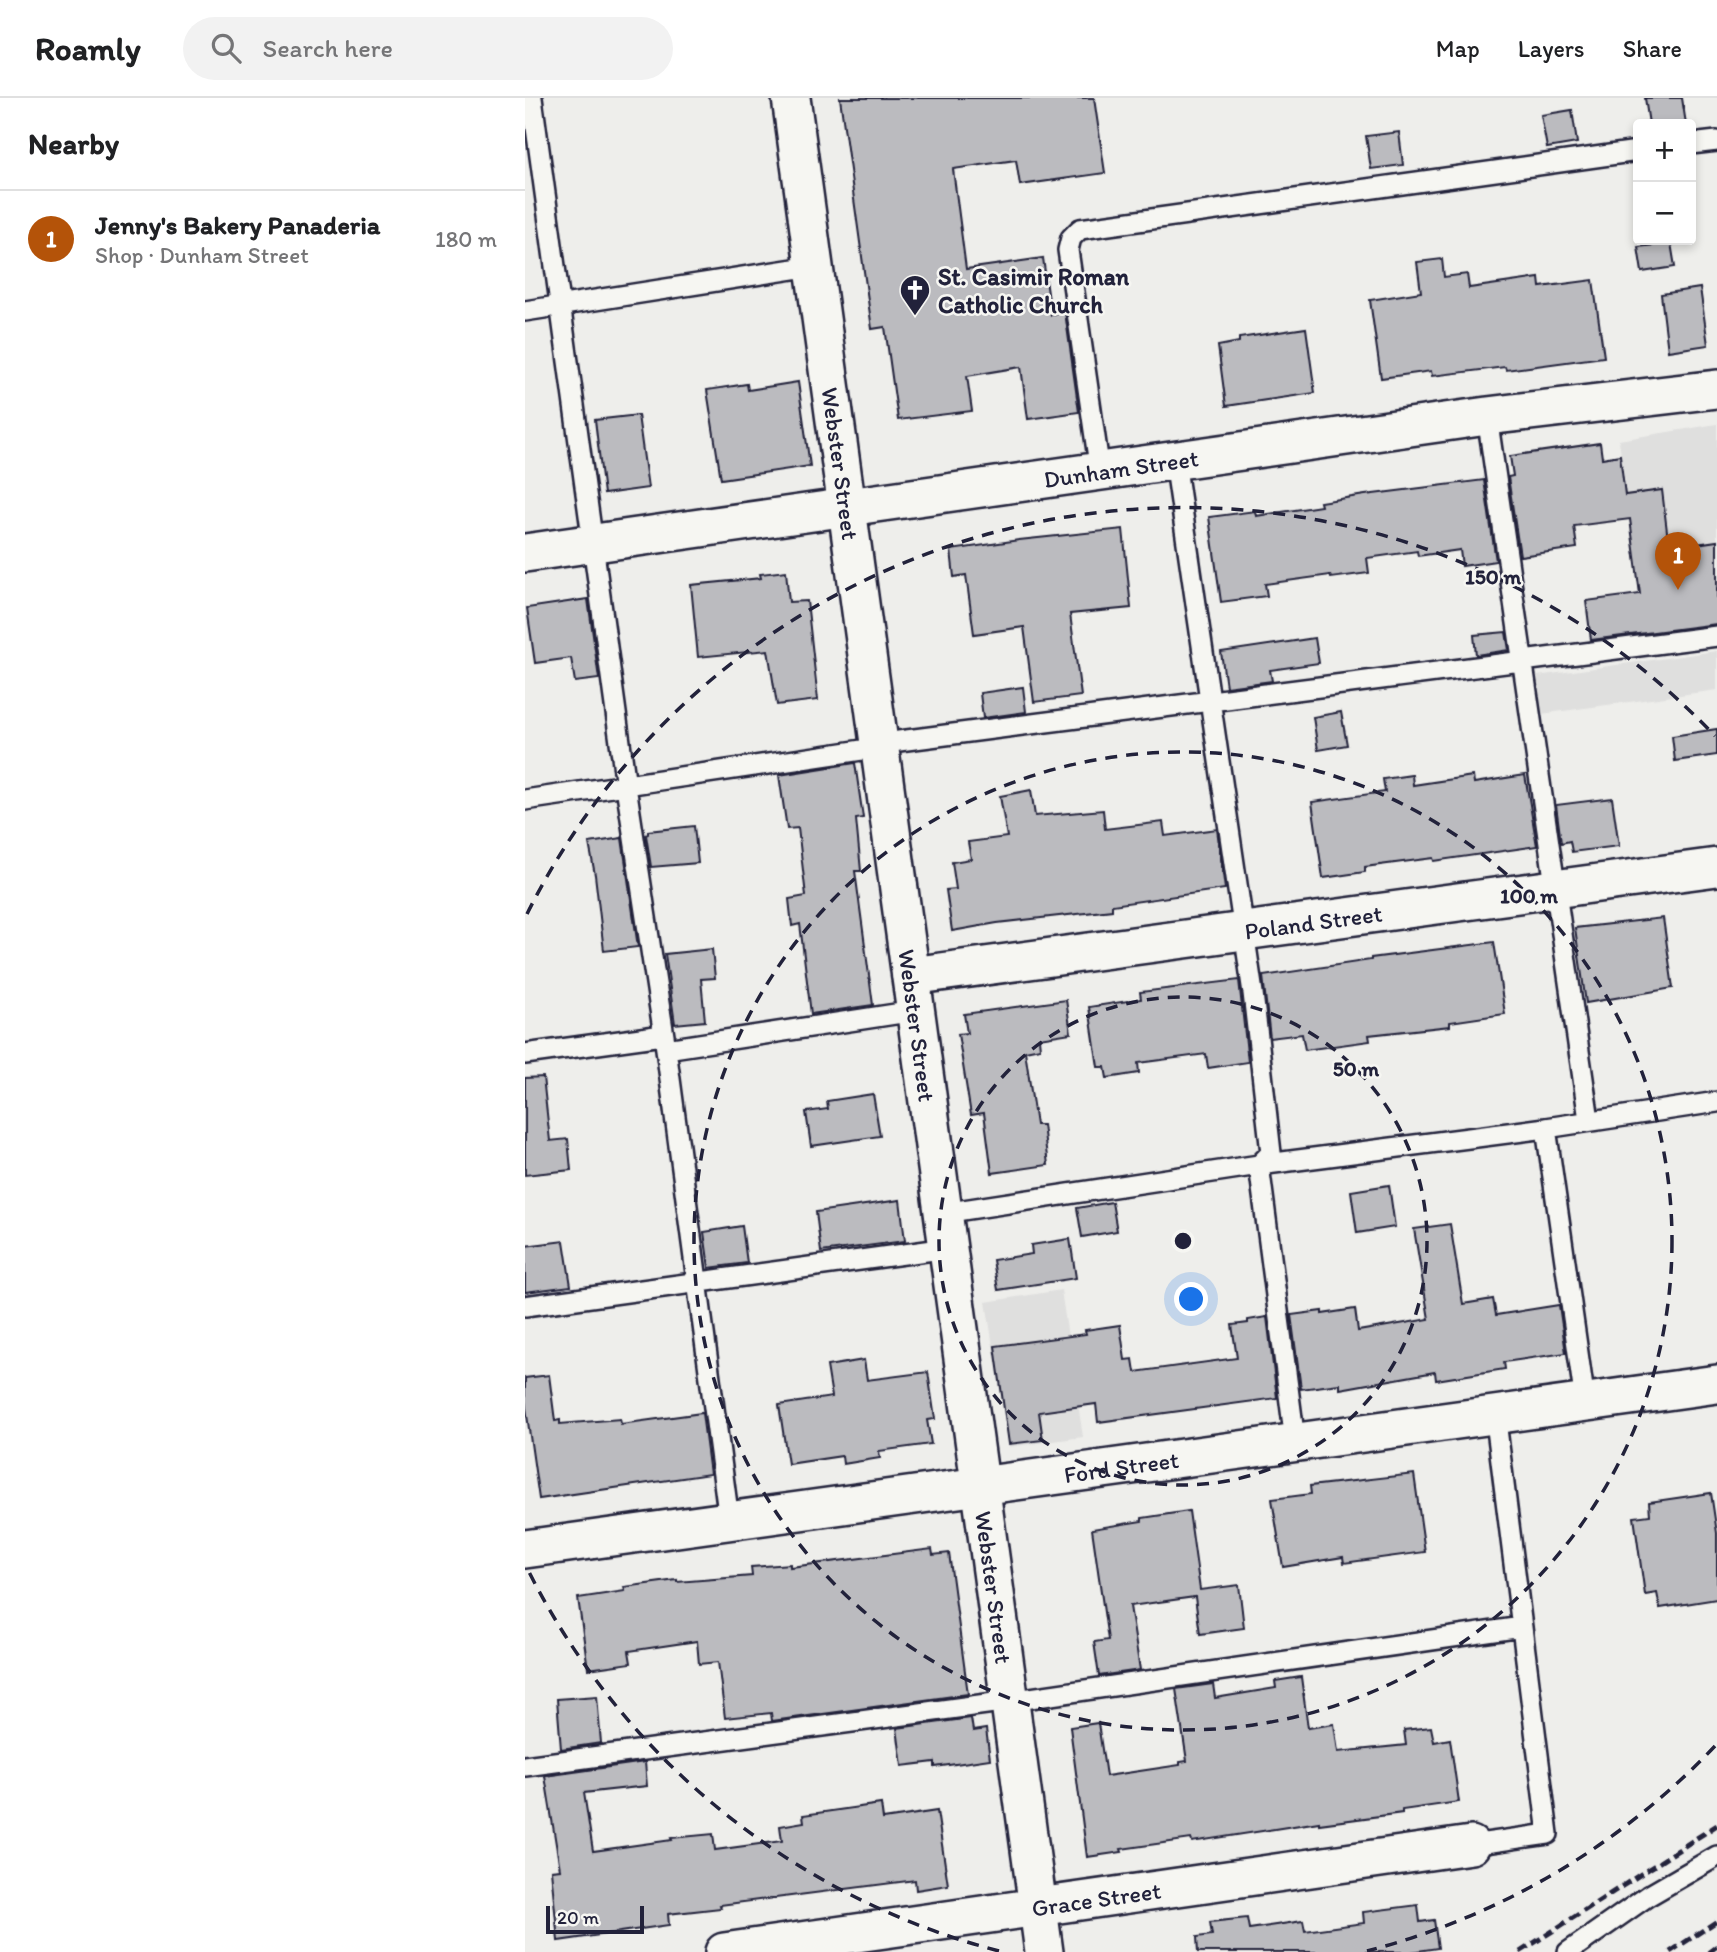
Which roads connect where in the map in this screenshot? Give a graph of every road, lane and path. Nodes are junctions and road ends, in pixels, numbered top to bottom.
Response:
1 (532, 98) edge
2 (791, 98) edge
3 (1717, 141) edge
4 (1696, 143) edge
5 (1633, 151) edge
6 (813, 266) junction
7 (562, 304) junction
8 (525, 311) edge
9 (1717, 388) edge
10 (1487, 416) junction
11 (1175, 461) junction
12 (1100, 472) junction
13 (846, 508) junction
14 (595, 543) junction
15 (525, 554) edge
16 (1717, 636) edge
17 (1522, 661) junction
18 (1209, 700) junction
19 (879, 745) junction
20 (626, 786) junction
21 (525, 800) edge
22 (1717, 867) edge
23 (1557, 889) junction
24 (1243, 931) junction
25 (913, 993) junction
26 (665, 1042) junction
27 (525, 1054) edge
28 (1717, 1102) edge
29 (1589, 1120) junction
30 (1546, 1128) junction
31 (1259, 1165) junction
32 (945, 1230) junction
33 (696, 1282) junction
34 (525, 1306) edge
35 (1717, 1384) edge
36 (1585, 1402) junction
37 (1495, 1413) junction
38 (1294, 1441) junction
39 (980, 1487) junction
40 (729, 1520) junction
41 (525, 1549) edge
42 (1522, 1627) junction
43 (1009, 1701) junction
44 (525, 1766) edge
45 (1471, 1845) joint
46 (1717, 1856) edge
47 (1037, 1906) junction
48 (724, 1952) edge
49 (1044, 1952) edge
50 (1568, 1952) edge

1 - 7 lane
2 - 6 street, Webster Street
3 - 4 lane
5 - 12 lane
6 - 7 lane
6 - 13 street, Webster Street
7 - 8 lane
7 - 14 lane
9 - 10 street, Dunham Street
10 - 11 street, Dunham Street
10 - 17 lane
11 - 12 street, Dunham Street
11 - 18 lane
12 - 13 street, Dunham Street
13 - 14 street, Dunham Street
13 - 19 street, Webster Street
14 - 15 street, Dunham Street
14 - 20 lane
16 - 17 lane
17 - 18 lane
17 - 23 lane
18 - 19 lane
18 - 24 lane
19 - 20 lane
19 - 25 street, Webster Street
20 - 21 lane
20 - 26 lane
22 - 23 street, Poland Street
23 - 24 street, Poland Street
23 - 29 lane
24 - 25 street, Poland Street
24 - 31 lane
25 - 26 lane
25 - 32 street, Webster Street
26 - 27 lane
26 - 33 lane
28 - 29 lane
29 - 30 lane
30 - 31 lane
30 - 36 lane
31 - 32 lane
31 - 38 lane
32 - 33 lane
32 - 39 street, Webster Street
33 - 34 lane
33 - 40 lane
35 - 36 street, Ford Street
36 - 37 street, Ford Street
37 - 38 street, Ford Street
37 - 42 lane
38 - 39 street, Ford Street
39 - 40 street, Ford Street
39 - 43 street, Webster Street
40 - 41 street, Ford Street
42 - 43 lane
42 - 45 lane
43 - 44 lane
43 - 47 street, Webster Street
45 - 47 street, Grace Street
46 - 50 lane
47 - 48 street, Grace Street
47 - 49 street, Webster Street

